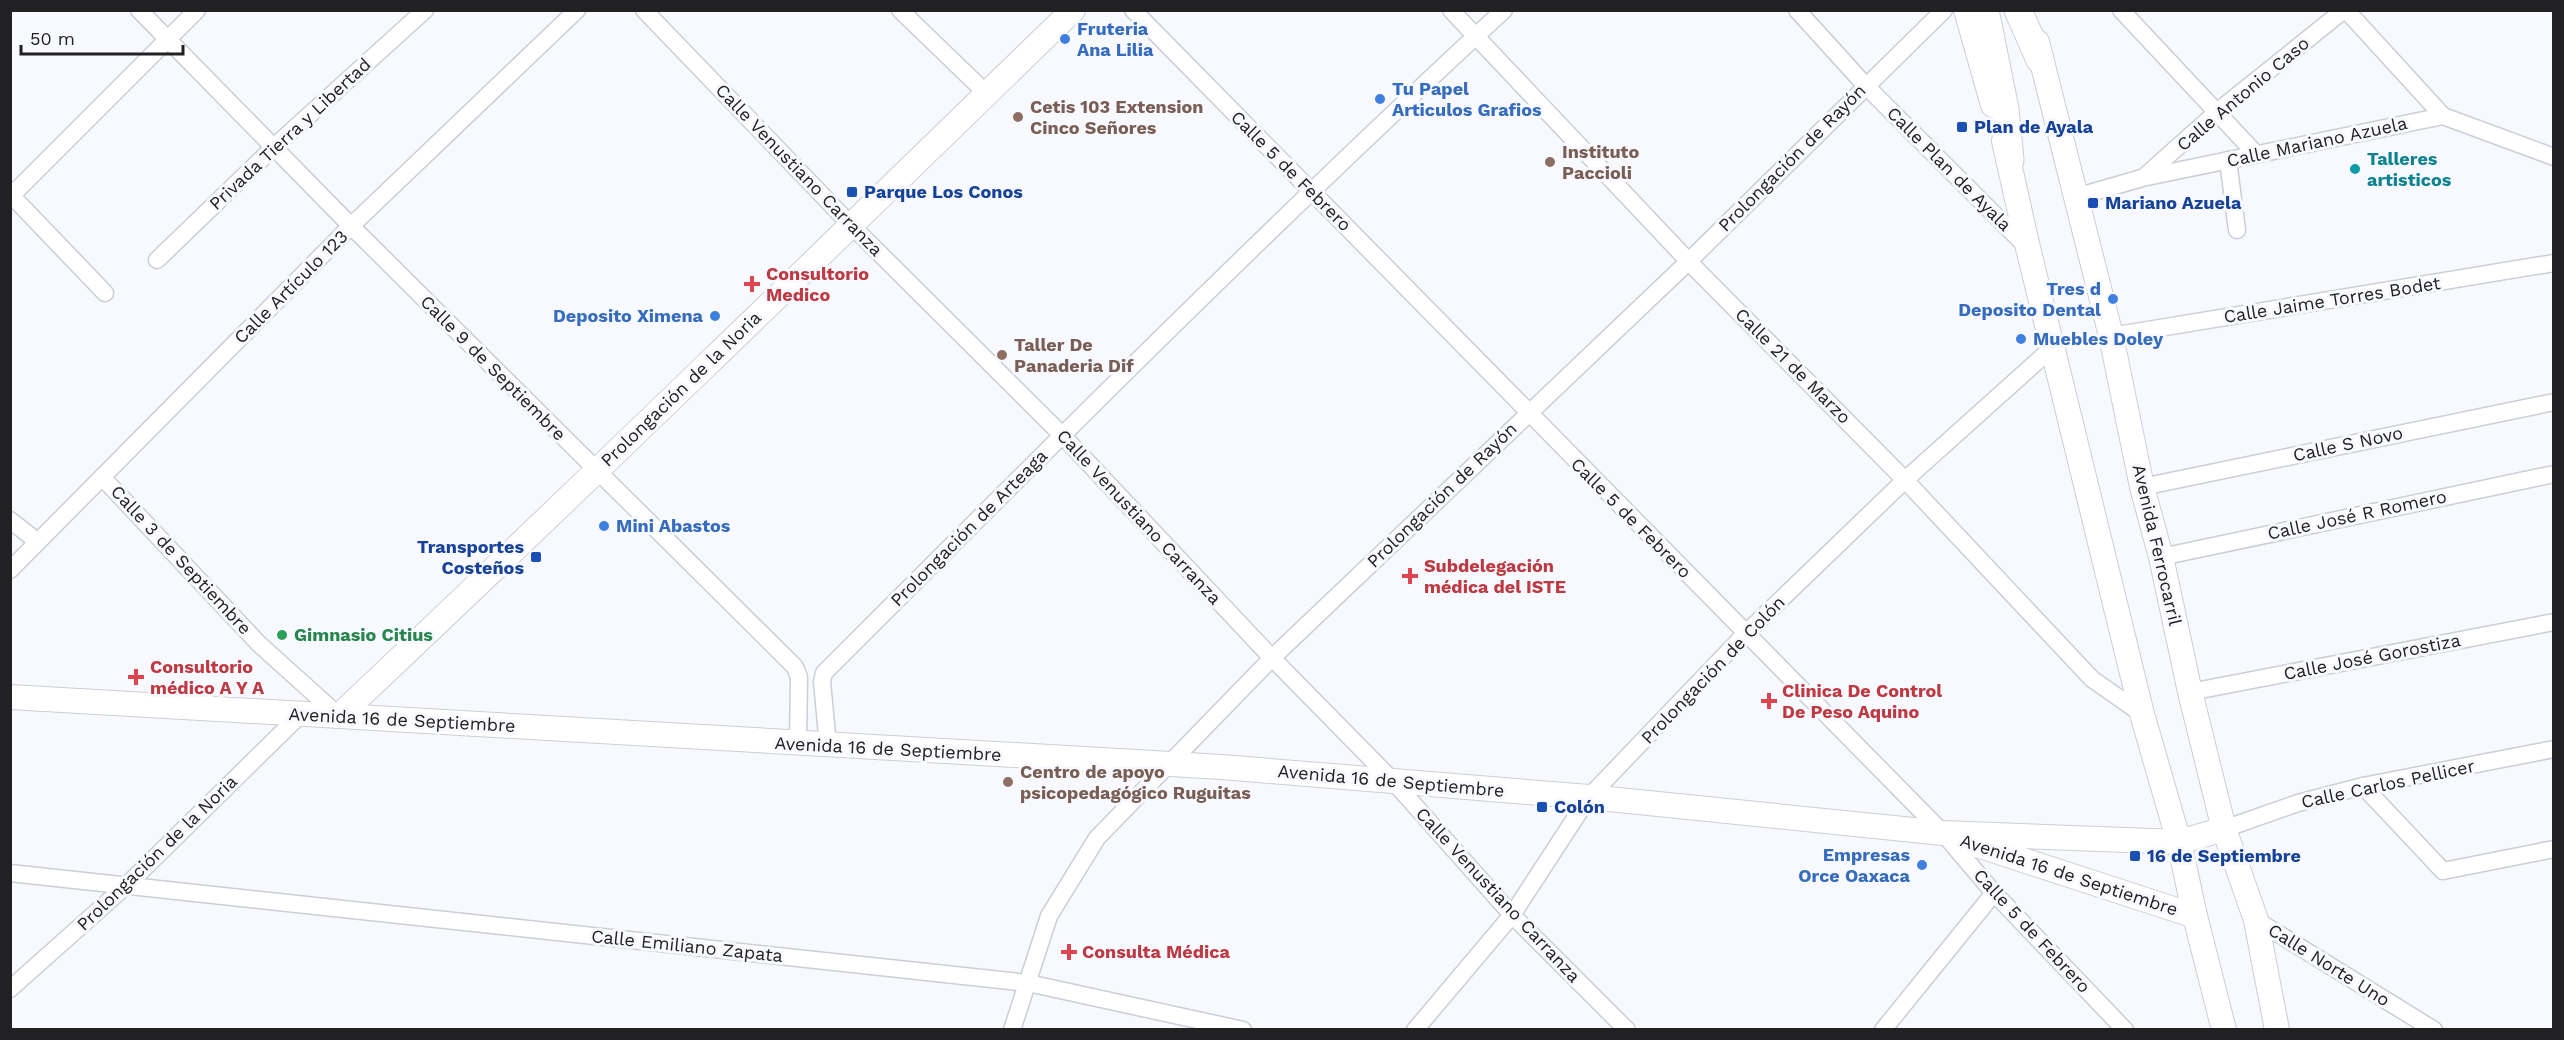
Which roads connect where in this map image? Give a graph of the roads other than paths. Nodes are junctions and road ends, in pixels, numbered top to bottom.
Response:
1 (139, 10) edge
2 (197, 10) edge
3 (425, 10) edge
4 (577, 10) edge
5 (644, 10) edge
6 (900, 10) edge
7 (1073, 10) edge
8 (1133, 10) edge
9 (1451, 10) edge
10 (1504, 10) edge
11 (1797, 10) edge
12 (1944, 10) edge
13 (1966, 10) edge
14 (1985, 10) edge
15 (2018, 10) edge
16 (2031, 10) edge
17 (2121, 10) edge
18 (2345, 10) edge
19 (1477, 36) junction
20 (168, 40) junction
21 (2040, 60) junction
22 (1865, 85) junction
23 (987, 94) junction
24 (2218, 111) junction
25 (2443, 116) junction
26 (273, 147) junction
27 (2256, 154) junction
28 (2553, 158) edge
29 (2010, 160) junction
30 (2228, 160) junction
31 (2142, 178) junction
32 (1312, 191) junction
33 (11, 197) edge
34 (2076, 197) junction
35 (850, 224) junction
36 (351, 226) junction
37 (2237, 230) dead end
38 (2028, 248) junction
39 (157, 260) dead end
40 (1689, 261) junction
41 (2553, 263) edge
42 (105, 293) dead end
43 (2110, 336) junction
44 (2052, 348) junction
45 (2553, 402) edge
46 (1528, 414) junction
47 (1062, 435) junction
48 (597, 472) junction
49 (2553, 474) edge
50 (102, 477) junction
51 (1905, 480) junction
52 (2142, 487) junction
53 (10, 520) edge
54 (38, 542) junction
55 (2161, 557) junction
56 (10, 570) edge
57 (2553, 622) edge
58 (1745, 634) junction
59 (1272, 658) junction
60 (2190, 692) junction
61 (10, 697) edge
62 (300, 714) junction
63 (2142, 714) junction
64 (339, 716) junction
65 (798, 743) junction
66 (828, 745) junction
67 (2553, 749) edge
68 (1167, 764) junction
69 (1393, 781) junction
70 (2363, 786) junction
71 (1589, 797) junction
72 (2224, 829) junction
73 (1943, 833) junction
74 (2179, 842) junction
75 (2553, 849) edge
76 (10, 873) edge
77 (128, 884) junction
78 (1994, 893) junction
79 (1512, 915) junction
80 (2195, 916) junction
81 (2256, 920) junction
82 (1028, 984) junction
83 (10, 989) edge
84 (1012, 1029) edge
85 (1244, 1029) edge
86 (1415, 1029) edge
87 (1627, 1029) edge
88 (1883, 1029) edge
89 (2125, 1029) edge
90 (2224, 1029) edge
91 (2277, 1029) edge
92 (2434, 1029) edge

1 - 20 street, Calle 9 de Septiembre
2 - 20 street
3 - 26 street, Privada Tierra y Libertad
4 - 36 street, Calle Artículo 123
5 - 35 street, Calle Venustiano Carranza
6 - 23 street
7 - 23 main road, Prolongación de la Noria
8 - 32 street, Calle 5 de Febrero
9 - 19 street, Calle 21 de Marzo
10 - 19 street, Prolongación de Arteaga
11 - 22 street, Calle Plan de Ayala
12 - 22 street, Prolongación de Rayón
13 - 29 main road
14 - 29 main road
15 - 21 main road, Avenida Ferrocarril
16 - 21 main road, Avenida Ferrocarril
17 - 24 street
18 - 24 street, Calle Antonio Caso
18 - 25 street
19 - 32 street, Prolongación de Arteaga
19 - 40 street, Calle 21 de Marzo
20 - 26 street, Calle 9 de Septiembre
20 - 33 street
21 - 34 main road, Avenida Ferrocarril
22 - 38 street, Calle Plan de Ayala
22 - 40 street, Prolongación de Rayón
23 - 35 main road, Prolongación de la Noria
24 - 27 street
24 - 31 street, Calle Antonio Caso
25 - 27 street, Calle Mariano Azuela
25 - 28 street
26 - 36 street, Calle 9 de Septiembre
26 - 39 street, Privada Tierra y Libertad
27 - 30 street, Calle Mariano Azuela
29 - 38 main road
30 - 31 street, Calle Mariano Azuela
30 - 37 street
31 - 34 street, Calle Mariano Azuela
32 - 46 street, Calle 5 de Febrero
32 - 47 street, Prolongación de Arteaga
33 - 42 street
34 - 43 main road, Avenida Ferrocarril
35 - 47 street, Calle Venustiano Carranza
35 - 48 main road, Prolongación de la Noria
36 - 48 street, Calle 9 de Septiembre
36 - 50 street, Calle Artículo 123
38 - 44 main road
40 - 46 street, Prolongación de Rayón
40 - 51 street, Calle 21 de Marzo
41 - 43 street, Calle Jaime Torres Bodet
43 - 52 main road, Avenida Ferrocarril
44 - 51 street, Prolongación de Colón
44 - 63 main road
45 - 52 street, Calle S Novo
46 - 58 street, Calle 5 de Febrero
46 - 59 street, Prolongación de Rayón
47 - 59 street, Calle Venustiano Carranza
47 - 66 street, Prolongación de Arteaga
48 - 64 main road, Prolongación de la Noria
48 - 65 street, Calle 9 de Septiembre
49 - 55 street, Calle José R Romero
50 - 54 street, Calle Artículo 123
50 - 64 street, Calle 3 de Septiembre
51 - 58 street, Prolongación de Colón
51 - 63 street, Calle 21 de Marzo
52 - 55 main road, Avenida Ferrocarril
53 - 54 street
54 - 56 street, Calle Artículo 123
55 - 60 main road, Avenida Ferrocarril
57 - 60 street, Calle José Gorostiza
58 - 71 street, Prolongación de Colón
58 - 73 street, Calle 5 de Febrero
59 - 68 street, Prolongación de Rayón
59 - 69 street, Calle Venustiano Carranza
60 - 72 main road, Avenida Ferrocarril
61 - 62 main road, Avenida 16 de Septiembre
62 - 64 main road, Avenida 16 de Septiembre
62 - 77 street, Prolongación de la Noria
63 - 74 main road
64 - 65 main road, Avenida 16 de Septiembre
65 - 66 main road, Avenida 16 de Septiembre
66 - 68 main road, Avenida 16 de Septiembre
67 - 70 street, Calle Carlos Pellicer
68 - 69 main road, Avenida 16 de Septiembre
68 - 82 street, Prolongación de Rayón
69 - 71 main road, Avenida 16 de Septiembre
69 - 79 street, Calle Venustiano Carranza
70 - 72 street, Calle Carlos Pellicer
70 - 75 street
71 - 73 main road, Avenida 16 de Septiembre
71 - 79 street, Prolongación de Colón
72 - 74 main road, Avenida 16 de Septiembre
72 - 81 main road, Avenida Ferrocarril
73 - 74 main road, Avenida 16 de Septiembre
73 - 78 street, Calle 5 de Febrero
73 - 80 main road, Avenida 16 de Septiembre
74 - 80 main road
76 - 77 street, Calle Emiliano Zapata
77 - 82 street, Calle Emiliano Zapata
77 - 83 street, Prolongación de la Noria
78 - 88 street
78 - 89 street, Calle 5 de Febrero
79 - 86 street, Prolongación de Colón
79 - 87 street, Calle Venustiano Carranza
80 - 90 main road
81 - 91 main road, Avenida Ferrocarril
81 - 92 street, Calle Norte Uno
82 - 84 street, Prolongación de Rayón
82 - 85 street, Calle Emiliano Zapata

